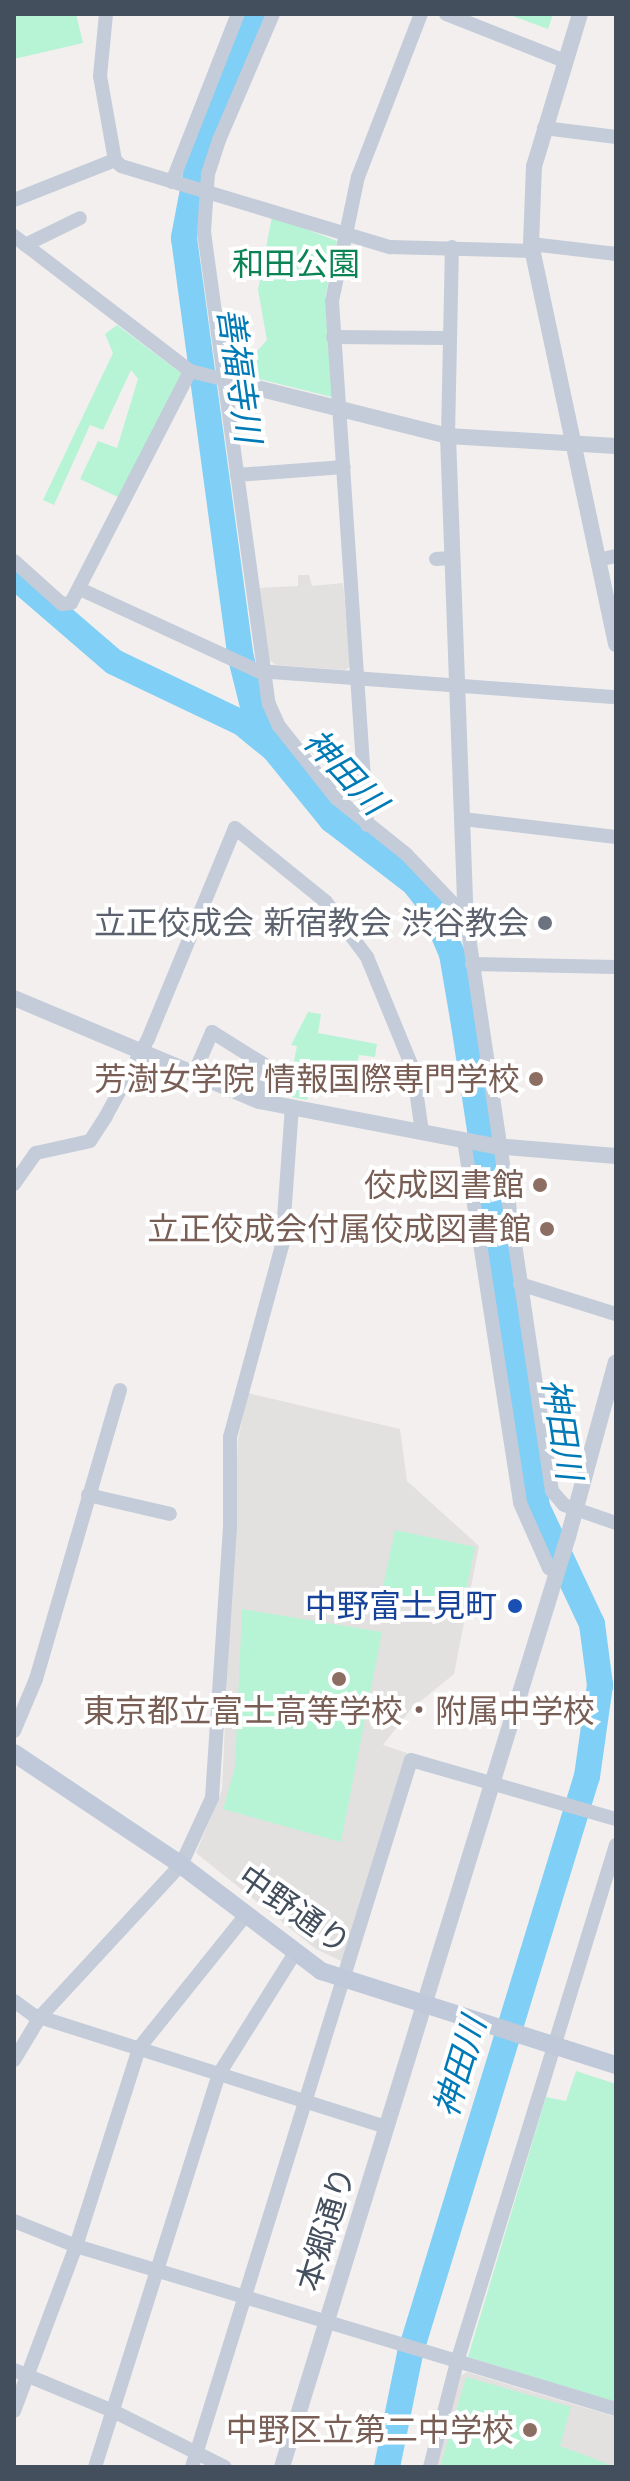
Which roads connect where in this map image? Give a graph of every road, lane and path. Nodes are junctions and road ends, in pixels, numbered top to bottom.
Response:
1 (106, 14) edge
2 (238, 14) edge
3 (273, 14) edge
4 (421, 14) edge
5 (446, 14) edge
6 (580, 14) edge
7 (565, 61) junction
8 (544, 128) junction
9 (616, 137) edge
10 (115, 160) junction
11 (177, 183) junction
12 (204, 188) junction
13 (14, 200) edge
14 (80, 218) dead end
15 (344, 233) junction
16 (20, 240) edge
17 (452, 247) junction
18 (532, 247) junction
19 (616, 254) edge
20 (333, 337) junction
21 (448, 338) junction
22 (193, 372) junction
23 (221, 379) junction
24 (339, 408) junction
25 (448, 436) junction
26 (573, 442) junction
27 (616, 446) edge
28 (344, 467) junction
29 (237, 475) junction
30 (616, 556) edge
31 (598, 560) junction
32 (14, 561) edge
33 (82, 590) junction
34 (616, 644) edge
35 (261, 671) junction
36 (359, 679) junction
37 (456, 687) junction
38 (616, 697) edge
39 (463, 819) junction
40 (367, 825) junction
41 (616, 837) edge
42 (466, 917) junction
43 (472, 964) junction
44 (616, 967) edge
45 (14, 998) edge
46 (140, 1054) junction
47 (193, 1076) junction
48 (259, 1101) junction
49 (292, 1108) junction
50 (422, 1132) junction
51 (466, 1141) junction
52 (497, 1146) junction
53 (616, 1156) edge
54 (14, 1184) edge
55 (520, 1284) junction
56 (616, 1314) edge
57 (616, 1362) edge
58 (120, 1390) dead end
59 (88, 1495) junction
60 (576, 1510) junction
61 (170, 1514) dead end
62 (616, 1523) edge
63 (557, 1572) junction
64 (14, 1731) edge
65 (14, 1753) edge
66 (492, 1786) junction
67 (616, 1819) edge
68 (616, 1845) edge
69 (181, 1865) junction
70 (246, 1915) junction
71 (295, 1953) junction
72 (341, 1980) junction
73 (14, 2001) edge
74 (423, 2007) junction
75 (40, 2017) junction
76 (139, 2048) junction
77 (554, 2049) junction
78 (14, 2060) edge
79 (616, 2065) edge
80 (219, 2074) junction
81 (304, 2100) junction
82 (386, 2127) junction
83 (14, 2221) edge
84 (76, 2246) junction
85 (157, 2271) junction
86 (244, 2297) junction
87 (326, 2321) junction
88 (457, 2362) junction
89 (14, 2370) edge
90 (29, 2376) junction
91 (616, 2409) edge
92 (14, 2411) edge
93 (113, 2411) junction
94 (194, 2460) edge
95 (95, 2467) edge
96 (225, 2467) edge
97 (282, 2467) edge
98 (430, 2467) edge

1 - 10 street
2 - 11 street
3 - 12 street
4 - 15 street
5 - 7 street
6 - 7 street
7 - 8 street
8 - 9 street
8 - 18 street
10 - 11 street
10 - 13 street
11 - 12 street
12 - 15 street
12 - 23 street
14 - 16 street
15 - 17 street
15 - 20 street
16 - 22 street
17 - 18 street
17 - 21 street
18 - 19 street
18 - 26 street
20 - 21 street
20 - 24 street
21 - 25 street
22 - 23 street
22 - 33 street
23 - 24 street
23 - 29 street
24 - 25 street
24 - 28 street
25 - 26 street
25 - 37 street
26 - 27 street
26 - 31 street
28 - 29 street
28 - 36 street
29 - 35 street
30 - 31 street
31 - 34 street
32 - 33 street
33 - 35 street
35 - 36 street
35 - 40 street
36 - 37 street
36 - 40 street
37 - 38 street
37 - 39 street
39 - 41 street
39 - 42 street
40 - 42 street
42 - 43 street
43 - 44 street
43 - 52 street
45 - 46 street
46 - 47 street
46 - 50 street
46 - 54 street
47 - 48 street
47 - 48 street
48 - 49 street
49 - 50 street
49 - 69 street
50 - 51 street
51 - 52 street
51 - 63 street
52 - 53 street
52 - 55 street
55 - 56 street
55 - 60 street
57 - 60 street, 本郷通り
58 - 59 street
59 - 61 street
59 - 64 street
60 - 62 street
60 - 63 street, 本郷通り
63 - 66 street, 本郷通り
65 - 69 main road, 中野通り
66 - 67 street
66 - 72 street
66 - 74 street, 本郷通り
68 - 77 street
69 - 70 main road, 中野通り
69 - 75 street
70 - 71 main road, 中野通り
70 - 76 street
71 - 72 main road, 中野通り
71 - 80 street
72 - 74 main road, 中野通り
72 - 81 street
73 - 75 street
74 - 77 main road, 中野通り
74 - 82 street, 本郷通り
75 - 76 street
75 - 78 street
76 - 80 street
76 - 84 street
77 - 79 main road, 中野通り
77 - 88 street
80 - 81 street
80 - 85 street
81 - 82 street
81 - 86 street
82 - 87 street, 本郷通り
83 - 84 street
84 - 85 street
84 - 90 street
85 - 86 street
85 - 93 street
86 - 87 street
86 - 94 street
87 - 88 street
87 - 97 street, 本郷通り
88 - 91 street
88 - 98 street
89 - 90 street
90 - 92 street
90 - 93 street
93 - 94 street
93 - 95 street
94 - 96 street

